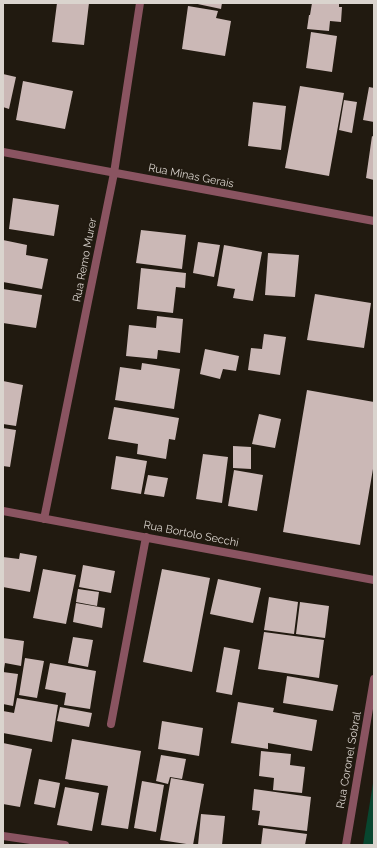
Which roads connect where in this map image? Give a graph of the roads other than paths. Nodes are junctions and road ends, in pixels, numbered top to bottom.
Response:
1 (140, 3) edge
2 (3, 152) edge
3 (114, 172) junction
4 (374, 221) edge
5 (3, 511) edge
6 (44, 519) junction
7 (146, 537) junction
8 (374, 580) edge
9 (374, 679) edge
10 (111, 724) dead end
11 (3, 836) edge
12 (65, 845) edge
13 (346, 845) edge

1 - 3 street, Rua Remo Murer
2 - 3 street, Rua Minas Gerais
3 - 4 street, Rua Minas Gerais
3 - 6 street, Rua Remo Murer
5 - 6 street, Rua Bortolo Secchi
6 - 7 street, Rua Bortolo Secchi
7 - 8 street, Rua Bortolo Secchi
7 - 10 street
9 - 13 street, Rua Coronel Sobral
11 - 12 street

